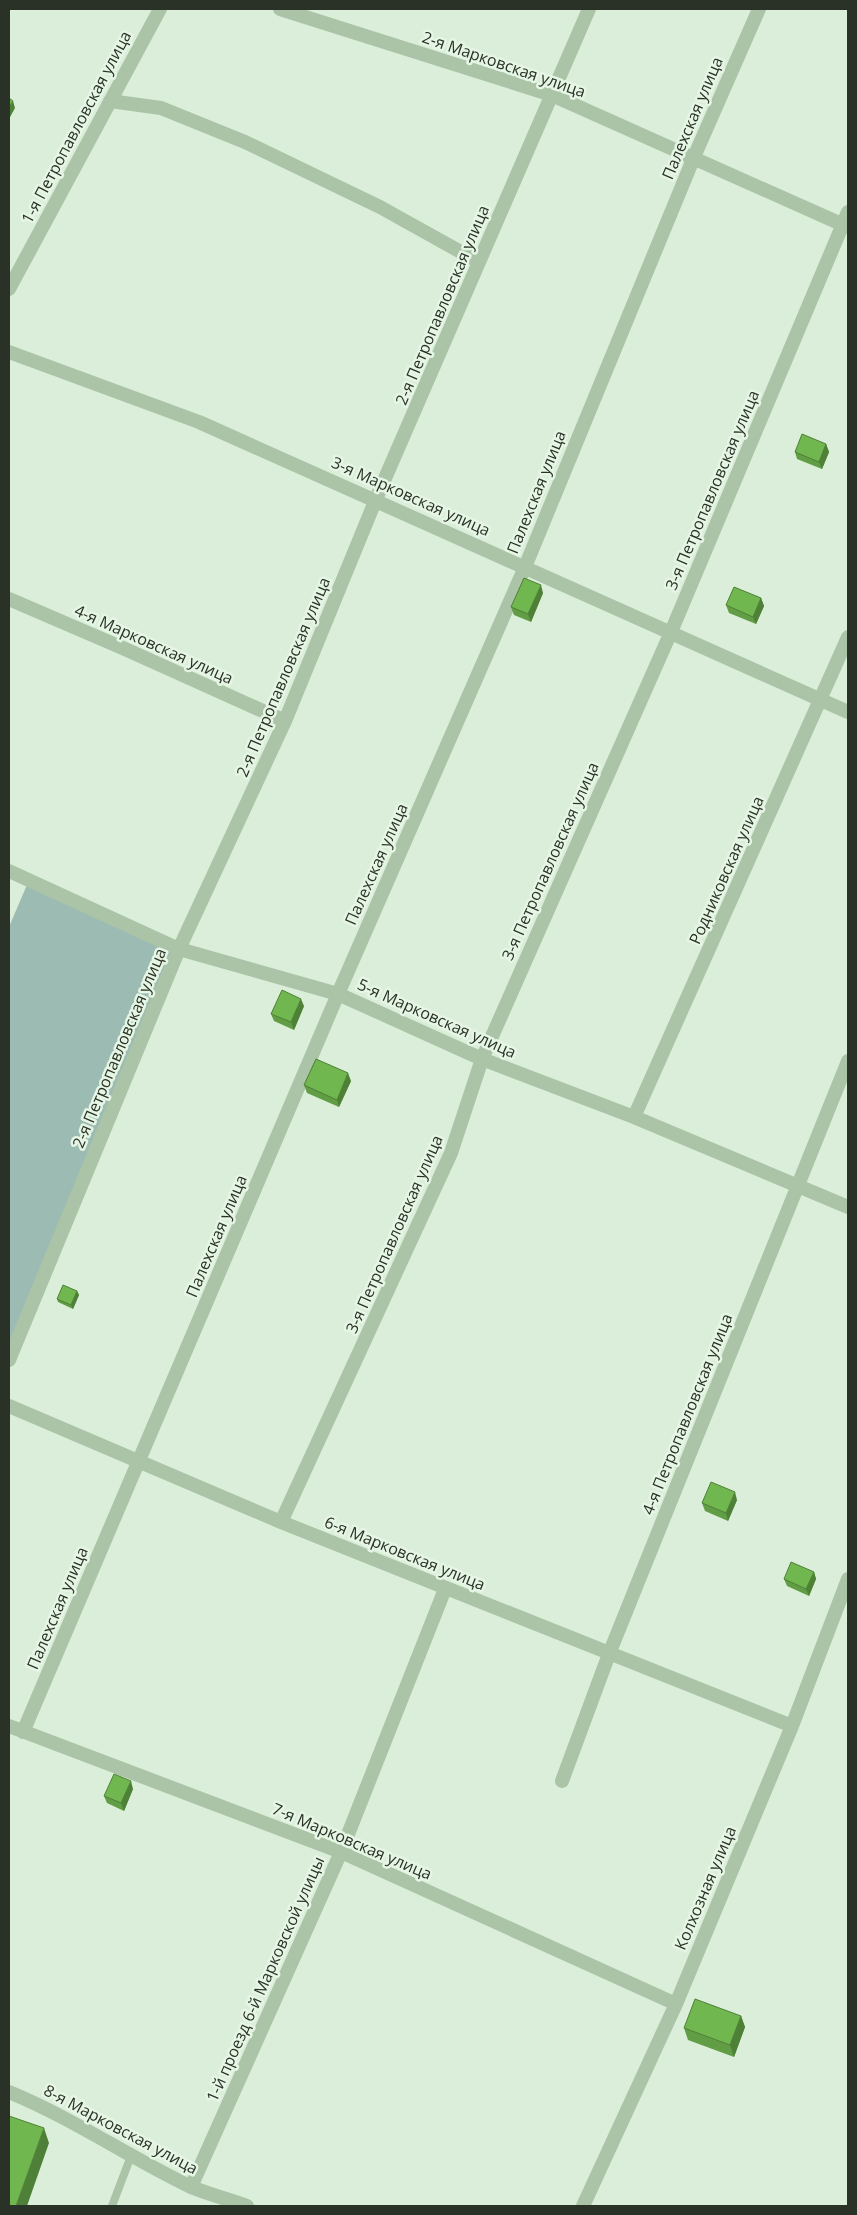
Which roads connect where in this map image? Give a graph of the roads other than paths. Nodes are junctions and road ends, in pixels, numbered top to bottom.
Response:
1 (160, 9) edge
2 (280, 9) edge
3 (589, 9) edge
4 (759, 9) edge
5 (552, 95) junction
6 (110, 101) junction
7 (694, 157) junction
8 (846, 221) edge
9 (479, 262) junction
10 (9, 288) edge
11 (9, 352) edge
12 (376, 500) junction
13 (525, 567) junction
14 (9, 599) edge
15 (671, 632) junction
16 (848, 637) edge
17 (821, 701) junction
18 (848, 712) edge
19 (286, 721) junction
20 (9, 871) edge
21 (179, 949) junction
22 (338, 994) junction
23 (482, 1059) junction
24 (848, 1061) edge
25 (634, 1117) junction
26 (798, 1185) junction
27 (848, 1207) edge
28 (9, 1360) edge
29 (9, 1406) edge
30 (140, 1460) junction
31 (281, 1522) junction
32 (848, 1579) edge
33 (445, 1589) junction
34 (609, 1654) junction
35 (9, 1726) edge
36 (792, 1726) junction
37 (23, 1732) junction
38 (562, 1781) dead end
39 (341, 1852) junction
40 (676, 2004) junction
41 (9, 2092) edge
42 (131, 2156) junction
43 (191, 2187) junction
44 (112, 2206) edge
45 (247, 2206) edge
46 (583, 2206) edge

1 - 6 street, 1-я Петропавловская улица
2 - 5 street, 2-я Марковская улица
3 - 5 street, 2-я Петропавловская улица
4 - 7 street, Палехская улица
5 - 7 street, 2-я Марковская улица
5 - 9 street, 2-я Петропавловская улица
6 - 9 street
6 - 10 street, 1-я Петропавловская улица
7 - 8 street, 2-я Марковская улица
7 - 13 street, Палехская улица
8 - 15 street, 3-я Петропавловская улица
9 - 12 street, 2-я Петропавловская улица
11 - 12 street, 3-я Марковская улица
12 - 13 street, 3-я Марковская улица
12 - 19 street, 2-я Петропавловская улица
13 - 15 street, 3-я Марковская улица
13 - 22 street, Палехская улица
14 - 19 street, 4-я Марковская улица
15 - 17 street, 3-я Марковская улица
15 - 23 street, 3-я Петропавловская улица
16 - 17 street, Родниковская улица
17 - 18 street, 3-я Марковская улица
17 - 25 street, Родниковская улица
19 - 21 street, 2-я Петропавловская улица
20 - 21 street, 5-я Марковская улица
21 - 22 street, 5-я Марковская улица
21 - 28 street, 2-я Петропавловская улица
22 - 23 street, 5-я Марковская улица
22 - 30 street, Палехская улица
23 - 25 street, 5-я Марковская улица
23 - 31 street, 3-я Петропавловская улица
24 - 26 street, 4-я Петропавловская улица
25 - 26 street, 5-я Марковская улица
26 - 27 street, 5-я Марковская улица
26 - 34 street, 4-я Петропавловская улица
29 - 30 street, 6-я Марковская улица
30 - 31 street, 6-я Марковская улица
30 - 37 street, Палехская улица
31 - 33 street, 6-я Марковская улица
32 - 36 street, Колхозная улица
33 - 34 street, 6-я Марковская улица
33 - 39 street, 1-й проезд 6-й Марковской улицы
34 - 36 street, 6-я Марковская улица
34 - 38 street, 4-я Петропавловская улица
35 - 37 street, 7-я Марковская улица
36 - 40 street, Колхозная улица
37 - 39 street, 7-я Марковская улица
39 - 40 street, 7-я Марковская улица
39 - 43 street, 1-й проезд 6-й Марковской улицы
40 - 46 street, Колхозная улица
41 - 42 street, 8-я Марковская улица
42 - 43 street, 8-я Марковская улица
42 - 44 lane
43 - 45 street, 8-я Марковская улица

